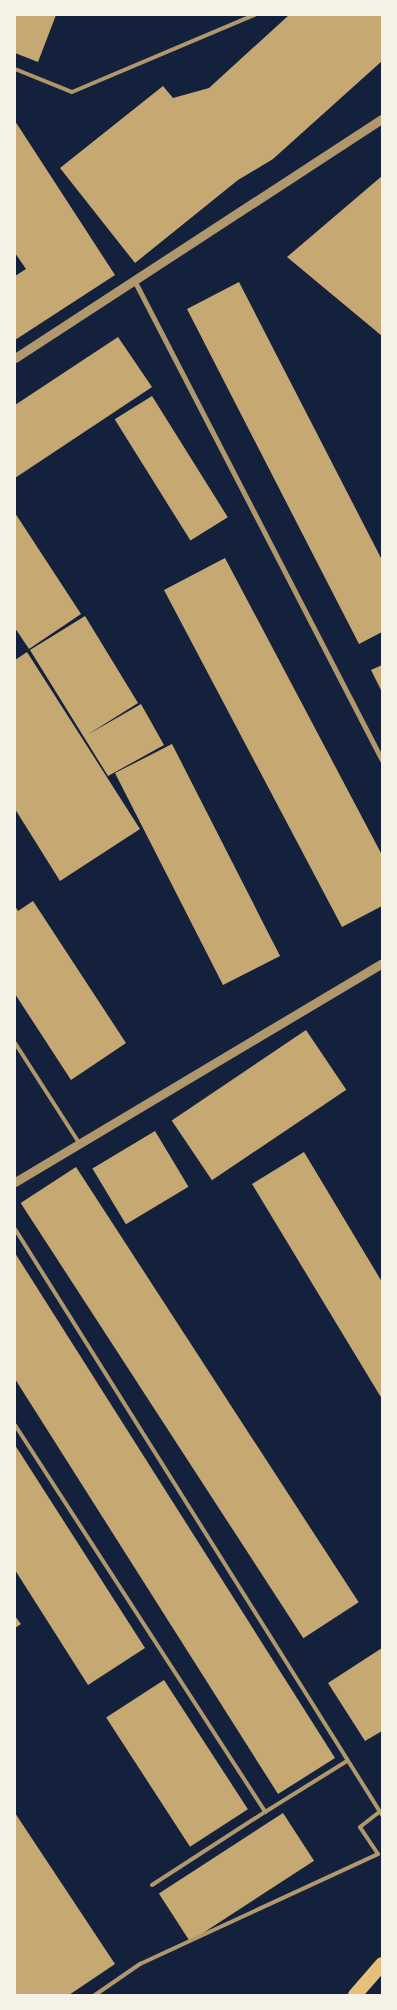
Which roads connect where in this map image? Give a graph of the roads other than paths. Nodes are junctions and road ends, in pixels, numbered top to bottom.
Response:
1 (254, 15) edge
2 (15, 69) edge
3 (382, 119) edge
4 (134, 280) junction
5 (15, 358) edge
6 (382, 760) edge
7 (382, 963) edge
8 (15, 1044) edge
9 (78, 1141) junction
10 (15, 1182) edge
11 (15, 1229) edge
12 (15, 1425) edge
13 (347, 1760) junction
14 (265, 1812) junction
15 (381, 1814) edge
16 (152, 1885) dead end
17 (382, 1964) edge
18 (95, 1995) edge
19 (355, 1995) edge

1 - 2 lane
3 - 4 street
4 - 5 street
4 - 6 street
7 - 9 street
8 - 9 lane
9 - 10 street
11 - 13 lane
12 - 14 lane
13 - 14 lane
13 - 15 lane
14 - 16 lane
15 - 18 lane
17 - 19 highway

